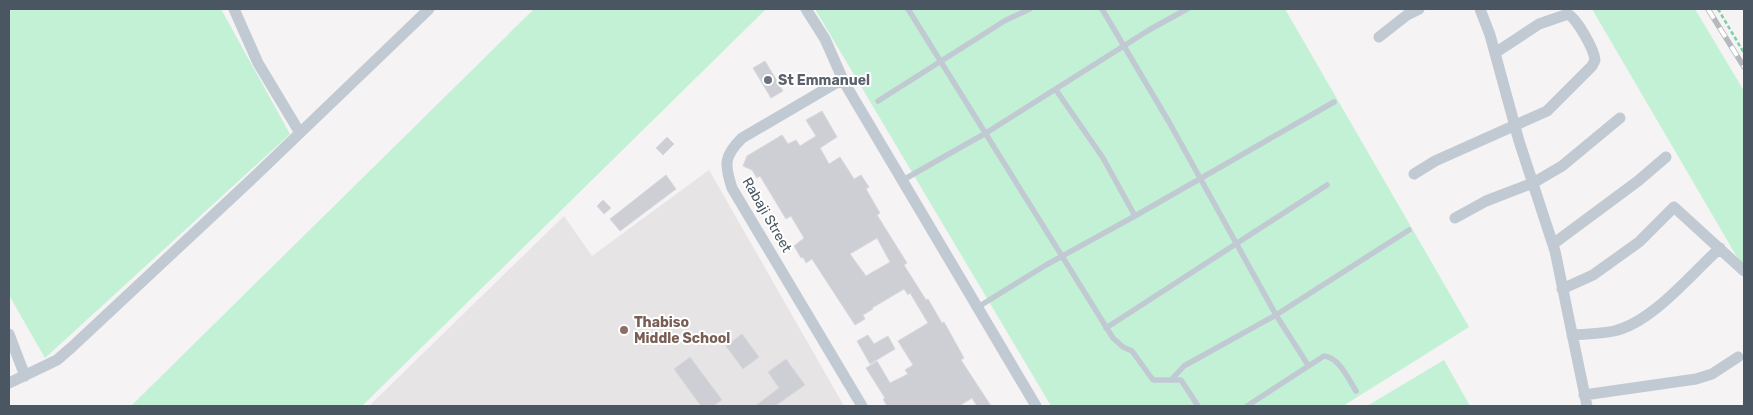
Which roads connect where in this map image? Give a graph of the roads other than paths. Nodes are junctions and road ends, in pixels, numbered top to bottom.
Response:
1 (234, 9) edge
2 (428, 9) edge
3 (806, 9) edge
4 (908, 9) edge
5 (1030, 9) edge
6 (1102, 9) edge
7 (1187, 9) edge
8 (1419, 9) edge
9 (1480, 9) edge
10 (1379, 37) dead end
11 (1123, 47) junction
12 (1495, 53) junction
13 (941, 62) junction
14 (844, 82) junction
15 (1056, 90) junction
16 (878, 100) dead end
17 (1334, 102) dead end
18 (1620, 118) dead end
19 (1515, 126) junction
20 (300, 132) junction
21 (986, 133) junction
22 (1666, 156) dead end
23 (1414, 174) dead end
24 (1200, 179) junction
25 (903, 180) junction
26 (1533, 183) junction
27 (1327, 186) dead end
28 (1135, 216) junction
29 (1455, 218) dead end
30 (1409, 230) dead end
31 (1236, 244) junction
32 (1552, 244) junction
33 (1720, 248) junction
34 (1061, 256) junction
35 (1744, 271) edge
36 (1562, 289) junction
37 (978, 307) junction
38 (1276, 314) junction
39 (1106, 328) junction
40 (9, 334) edge
41 (1572, 335) junction
42 (1738, 356) dead end
43 (1308, 365) junction
44 (25, 376) junction
45 (1171, 380) junction
46 (9, 383) edge
47 (1356, 391) dead end
48 (1585, 401) edge
49 (862, 406) edge
50 (1036, 406) edge
51 (1198, 406) edge
52 (1247, 406) edge

1 - 20 street
2 - 20 street
3 - 14 street
4 - 13 lane
5 - 13 lane
6 - 11 lane
7 - 11 lane
8 - 10 street
9 - 12 street
11 - 15 lane
11 - 24 lane
12 - 19 street
12 - 19 street
13 - 16 lane
13 - 21 lane
14 - 25 street
14 - 49 street, Rabaji Street
15 - 21 lane
15 - 28 lane
17 - 24 lane
18 - 26 street
19 - 23 street
19 - 26 street
20 - 44 street
21 - 25 lane
21 - 34 lane
22 - 32 street
24 - 28 lane
24 - 31 lane
25 - 37 street
26 - 29 street
26 - 32 street
27 - 31 lane
28 - 34 lane
30 - 38 lane
31 - 38 lane
31 - 39 lane
32 - 36 street
33 - 35 street
33 - 36 street
33 - 41 street
34 - 37 lane
34 - 39 lane
36 - 41 street
37 - 50 street
38 - 43 lane
38 - 45 lane
39 - 45 lane
40 - 44 street
41 - 48 street
42 - 48 street
43 - 47 lane
43 - 52 lane
44 - 46 street
45 - 51 lane

